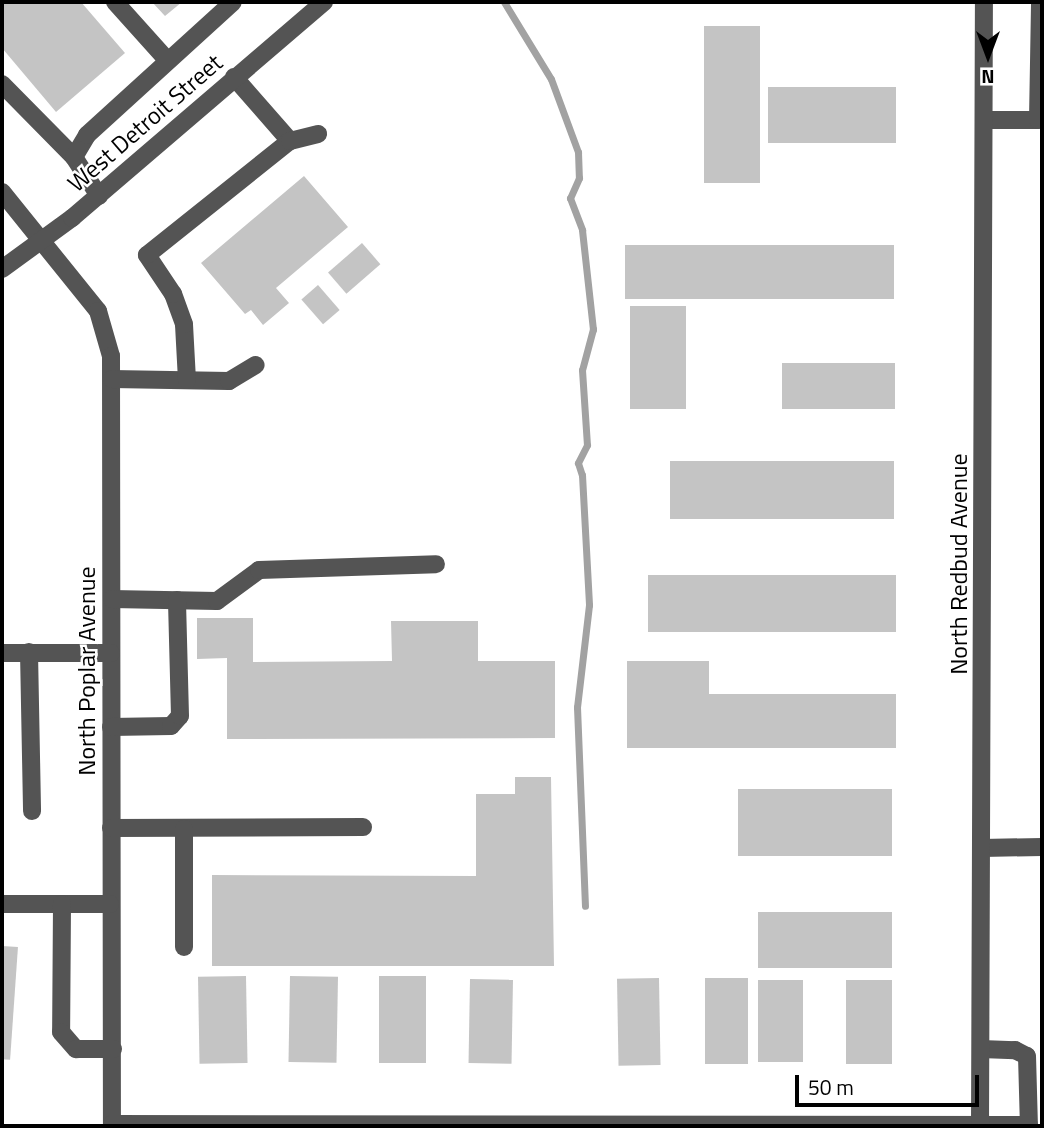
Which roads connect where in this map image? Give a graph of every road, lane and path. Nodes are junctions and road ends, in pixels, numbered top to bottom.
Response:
1 (115, 2) edge
2 (233, 2) edge
3 (324, 2) edge
4 (984, 2) edge
5 (1040, 2) edge
6 (168, 61) junction
7 (234, 77) junction
8 (2, 84) edge
9 (984, 120) junction
10 (318, 134) dead end
11 (290, 141) junction
12 (74, 157) junction
13 (2, 192) edge
14 (99, 196) junction
15 (42, 238) junction
16 (2, 269) edge
17 (256, 365) dead end
18 (112, 379) junction
19 (187, 380) junction
20 (436, 564) dead end
21 (112, 599) junction
22 (177, 600) junction
23 (29, 652) junction
24 (2, 653) edge
25 (111, 653) junction
26 (111, 727) junction
27 (32, 811) dead end
28 (363, 827) dead end
29 (111, 828) junction
30 (184, 829) junction
31 (1042, 847) edge
32 (982, 848) junction
33 (2, 904) edge
34 (62, 904) junction
35 (110, 904) junction
36 (184, 947) dead end
37 (113, 1049) junction
38 (981, 1049) junction
39 (112, 1125) edge
40 (980, 1125) edge
41 (1029, 1126) edge

1 - 6 street
2 - 6 street
3 - 7 street, West Detroit Street
4 - 9 street, North Redbud Avenue
5 - 9 street
6 - 12 street
7 - 11 street
7 - 14 street, West Detroit Street
8 - 12 street
9 - 32 street, North Redbud Avenue
10 - 11 street
11 - 19 street
12 - 14 street
13 - 15 street
14 - 15 street, West Detroit Street
15 - 16 street, West Detroit Street
15 - 18 street, North Poplar Avenue
17 - 19 street
18 - 19 street
18 - 21 street, North Poplar Avenue
20 - 22 street
21 - 22 street
21 - 25 street, North Poplar Avenue
22 - 26 street
23 - 24 street
23 - 25 street
23 - 27 street
25 - 26 street, North Poplar Avenue
26 - 29 street, North Poplar Avenue
28 - 30 street
29 - 30 street
29 - 35 street, North Poplar Avenue
30 - 36 street
31 - 32 street
32 - 38 street, North Redbud Avenue
33 - 34 street
34 - 35 street
34 - 37 street
35 - 37 street, North Poplar Avenue
37 - 39 street, North Poplar Avenue
38 - 40 street, North Redbud Avenue
38 - 41 street
39 - 40 street
40 - 41 street

